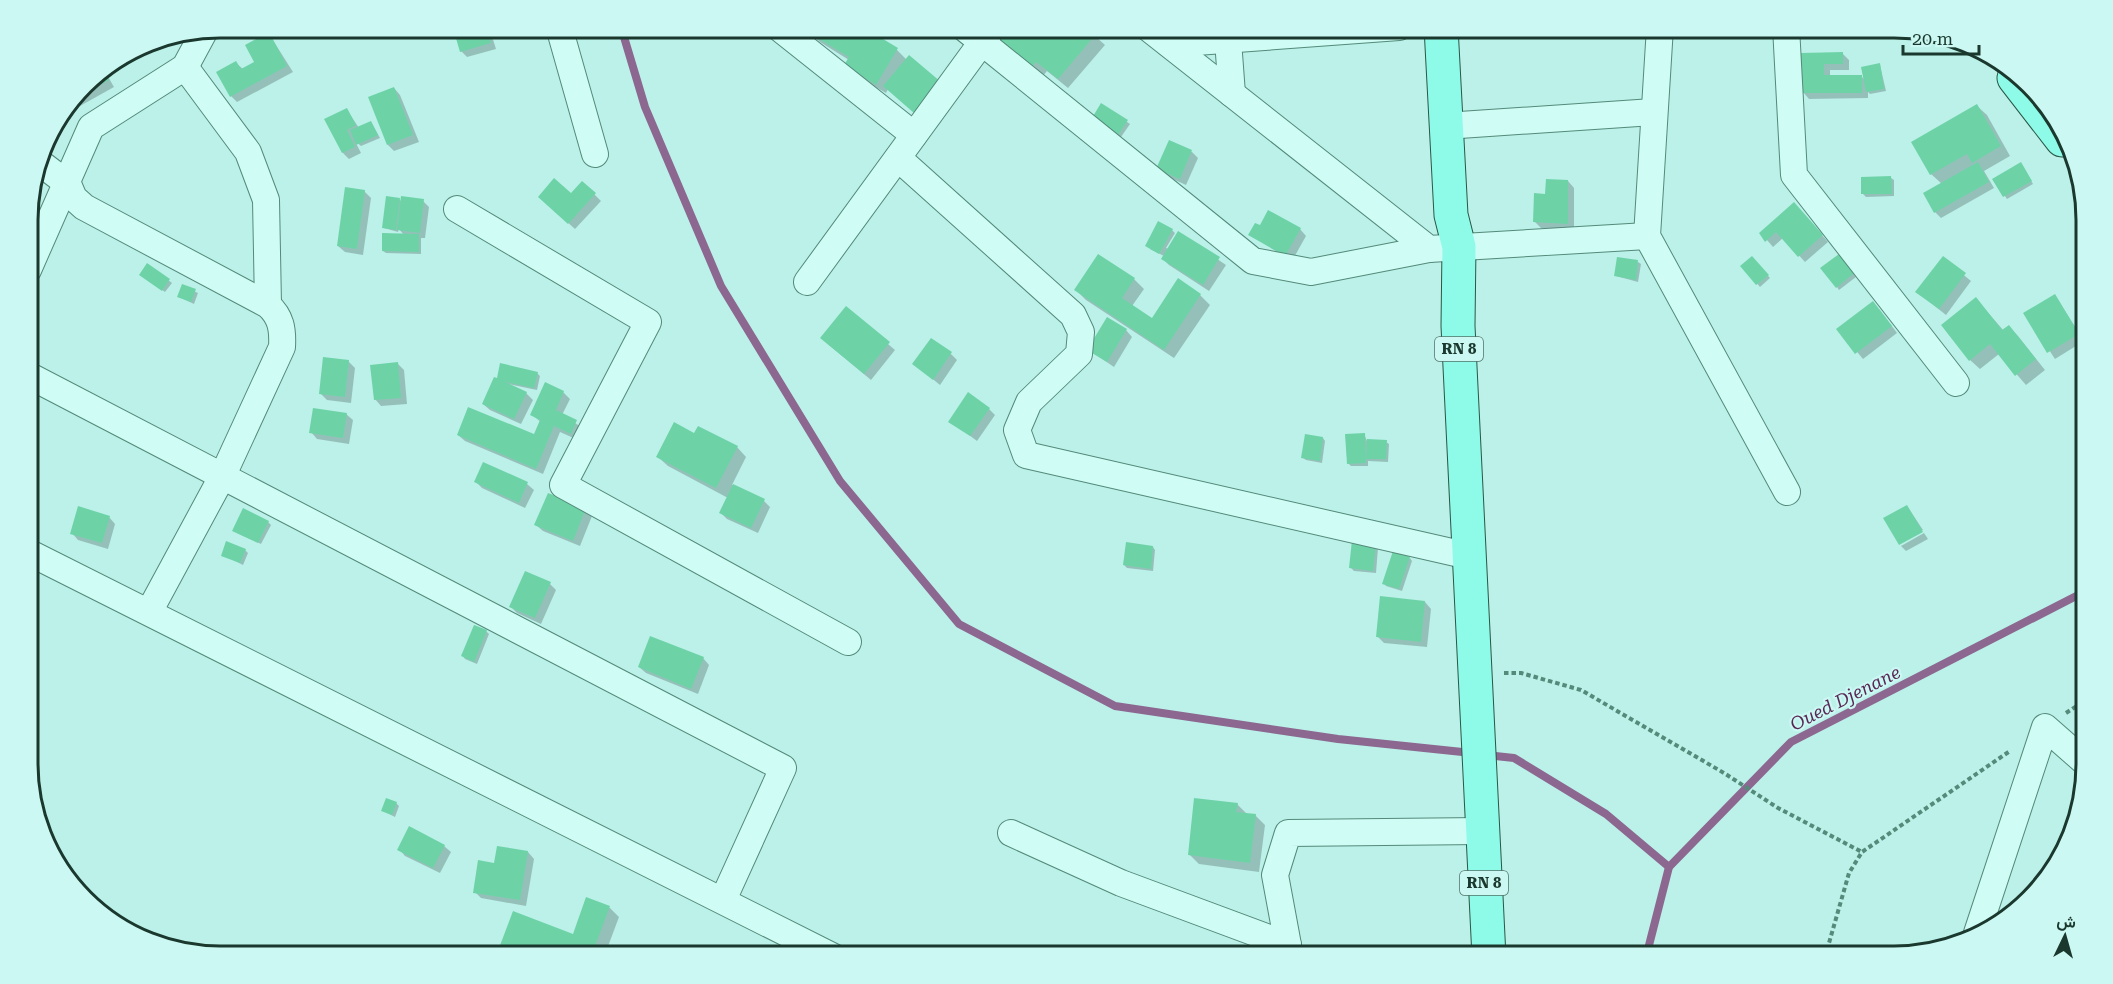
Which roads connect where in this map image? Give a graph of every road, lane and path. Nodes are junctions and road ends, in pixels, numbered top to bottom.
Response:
1 (562, 38) edge
2 (792, 38) edge
3 (976, 38) edge
4 (987, 38) edge
5 (1161, 38) edge
6 (1198, 38) edge
7 (1227, 38) edge
8 (1441, 38) edge
9 (1659, 38) edge
10 (1787, 38) edge
11 (200, 39) edge
12 (1169, 44) junction
13 (185, 67) junction
14 (1232, 94) junction
15 (1653, 112) junction
16 (1445, 126) junction
17 (914, 135) junction
18 (595, 154) dead end
19 (898, 158) junction
20 (46, 167) edge
21 (68, 183) junction
22 (457, 209) dead end
23 (1647, 236) junction
24 (38, 248) edge
25 (1444, 248) junction
26 (807, 282) dead end
27 (268, 305) junction
28 (38, 380) edge
29 (1956, 383) dead end
30 (223, 475) junction
31 (1787, 492) dead end
32 (1469, 556) junction
33 (37, 557) edge
34 (149, 612) junction
35 (848, 642) dead end
36 (1475, 673) junction
37 (2076, 707) edge
38 (2045, 727) junction
39 (2076, 754) edge
40 (1481, 820) junction
41 (1011, 833) dead end
42 (1862, 852) junction
43 (723, 900) junction
44 (1980, 925) edge
45 (813, 946) edge
46 (1273, 946) edge
47 (1284, 946) edge
48 (1488, 946) edge
49 (1828, 946) edge

1 - 18 street
2 - 17 street
3 - 17 street
4 - 25 street
5 - 12 street
6 - 12 street
7 - 14 street
8 - 16 main road, RN 8
9 - 15 street
10 - 29 street
11 - 13 street
12 - 14 street
13 - 21 street
13 - 27 street
14 - 25 street
15 - 16 street
15 - 23 street
16 - 25 main road, RN 8
17 - 19 street
19 - 26 street
19 - 32 street
20 - 21 street
21 - 24 street
21 - 27 street
22 - 35 street
23 - 25 street
23 - 31 street
25 - 32 main road, RN 8
27 - 30 street
28 - 30 street
30 - 34 street
30 - 43 street
32 - 36 main road, RN 8
33 - 34 street
34 - 43 street
36 - 40 main road, RN 8
36 - 42 path
37 - 38 path
38 - 39 street
38 - 42 path
38 - 44 street
40 - 47 street
40 - 48 main road, RN 8
41 - 46 street
42 - 49 path
43 - 45 street

